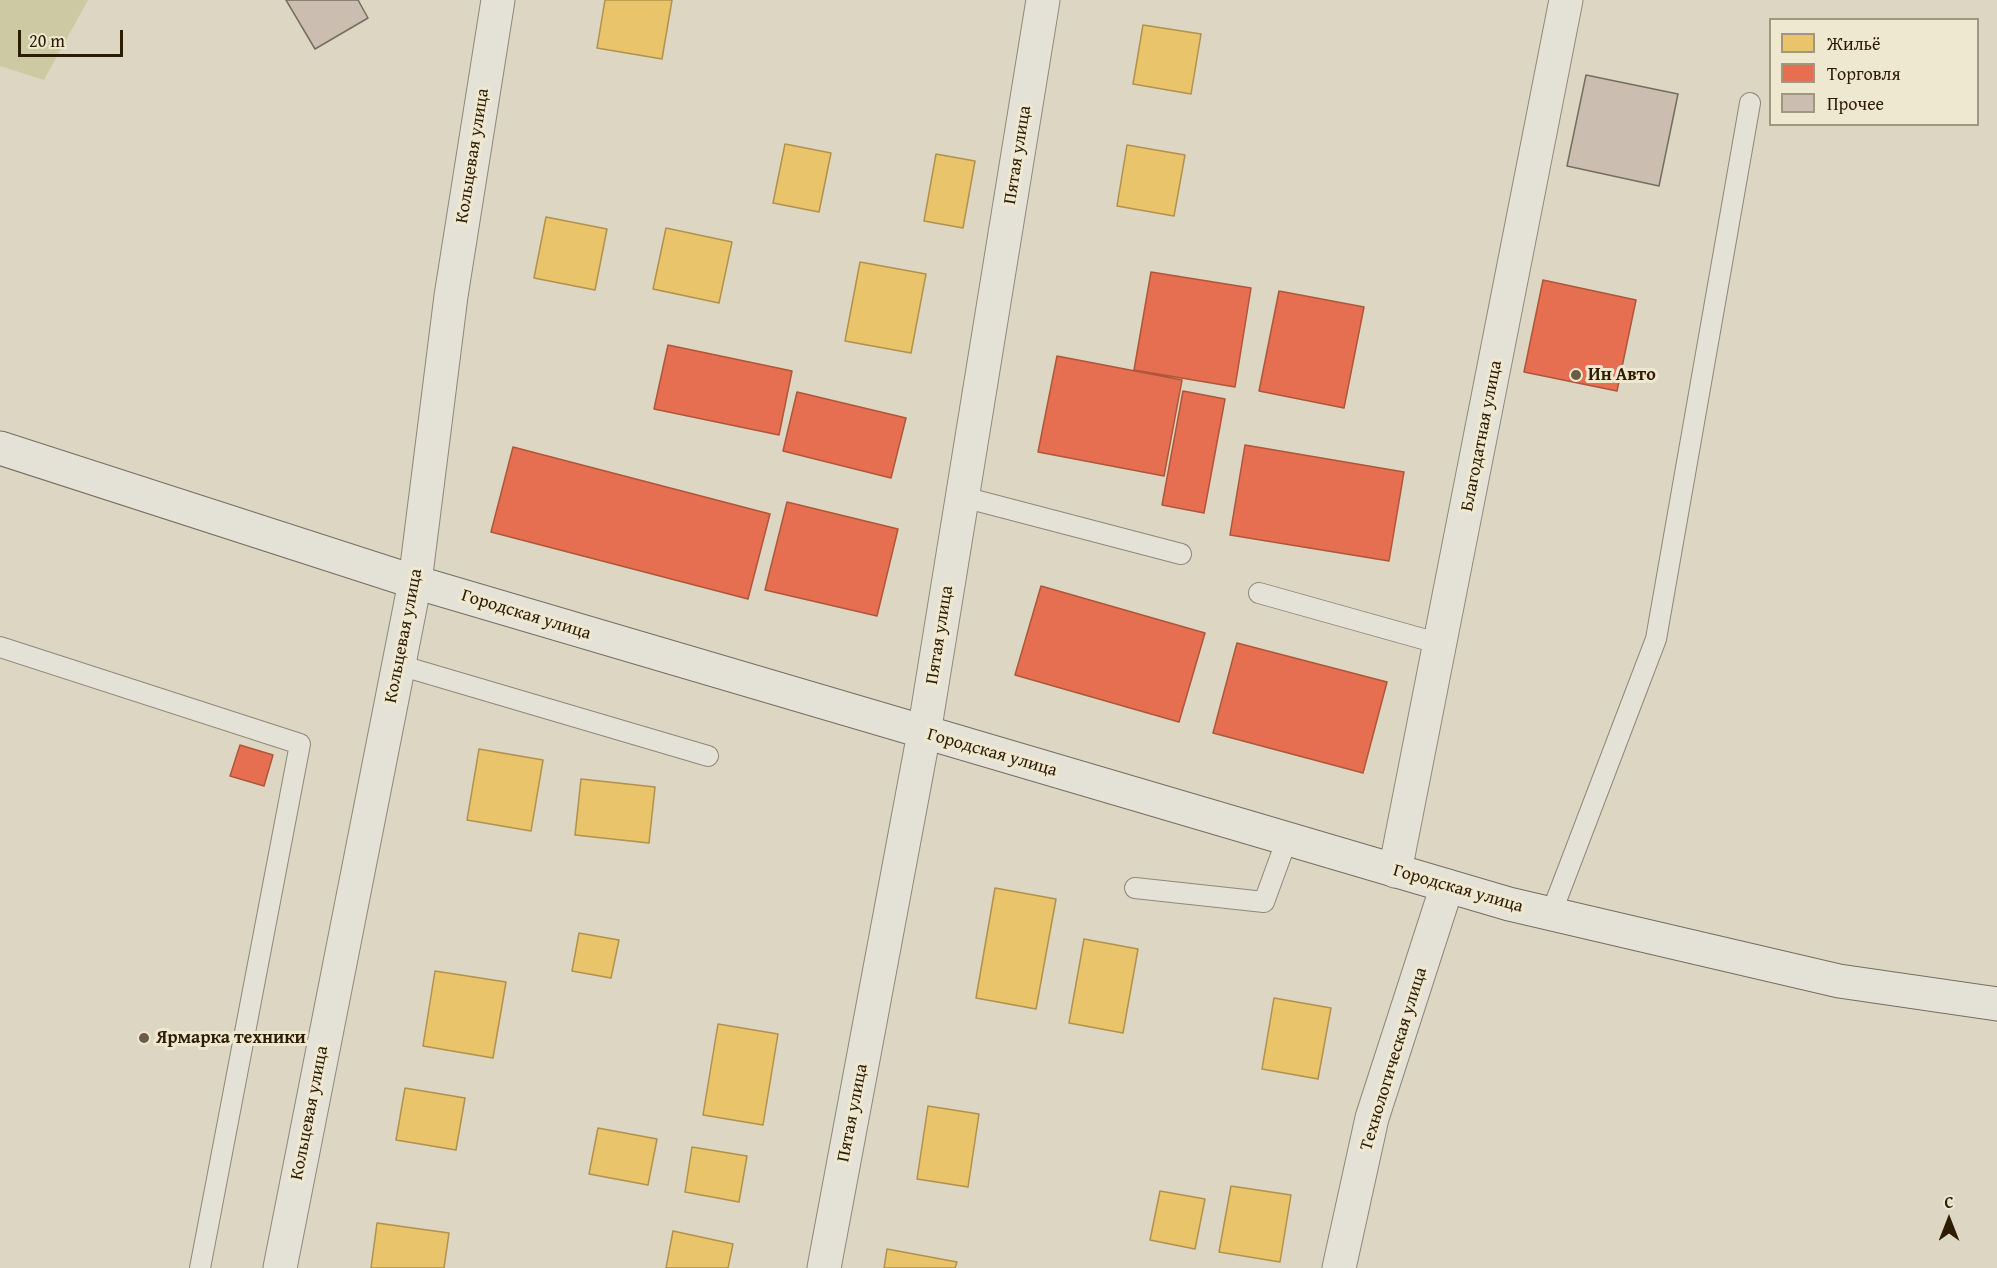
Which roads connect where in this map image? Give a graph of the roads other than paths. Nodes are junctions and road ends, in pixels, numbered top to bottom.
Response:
1 (498, 0) edge
2 (1043, 0) edge
3 (1566, 0) edge
4 (1750, 103) dead end
5 (0, 448) edge
6 (963, 497) junction
7 (1181, 554) dead end
8 (415, 582) junction
9 (1259, 593) dead end
10 (1442, 644) junction
11 (0, 647) edge
12 (399, 665) junction
13 (924, 733) junction
14 (708, 756) dead end
15 (1287, 839) junction
16 (1395, 871) junction
17 (1447, 886) junction
18 (1135, 888) dead end
19 (1551, 914) junction
20 (1997, 1004) edge
21 (201, 1268) edge
22 (280, 1268) edge
23 (824, 1268) edge
24 (1339, 1268) edge

1 - 8 street, Кольцевая улица
2 - 6 street, Пятая улица
3 - 10 street, Благодатная улица
4 - 19 lane
5 - 8 street, Городская улица
6 - 7 lane
6 - 13 street, Пятая улица
8 - 12 street, Кольцевая улица
8 - 13 street, Городская улица
9 - 10 lane
10 - 16 street, Благодатная улица
11 - 21 lane
12 - 14 lane
12 - 22 street, Кольцевая улица
13 - 15 street, Городская улица
13 - 23 street, Пятая улица
15 - 16 street, Городская улица
15 - 18 lane
16 - 17 street, Городская улица
17 - 19 street, Городская улица
17 - 24 street, Технологическая улица
19 - 20 street, Городская улица

